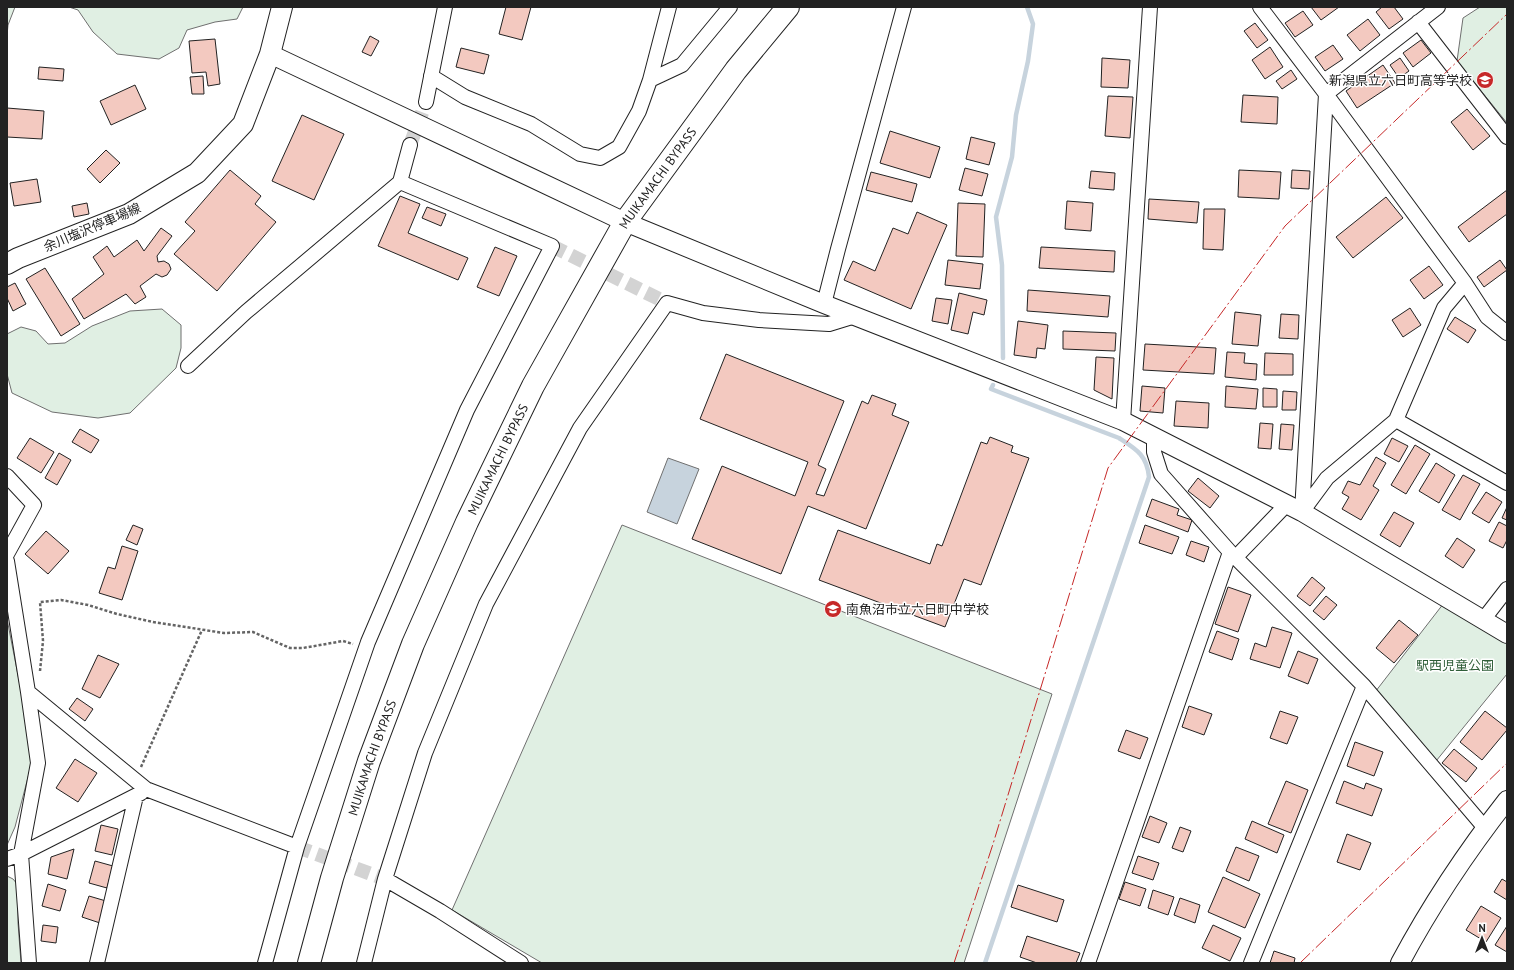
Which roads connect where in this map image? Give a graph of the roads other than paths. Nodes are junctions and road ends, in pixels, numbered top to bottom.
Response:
1 (282, 7) edge
2 (445, 7) edge
3 (669, 7) edge
4 (730, 7) edge
5 (788, 7) edge
6 (904, 7) edge
7 (1150, 7) edge
8 (1260, 7) edge
9 (1438, 7) edge
10 (1418, 22) junction
11 (270, 54) junction
12 (431, 76) junction
13 (650, 80) junction
14 (1326, 94) junction
15 (426, 102) tunnel mouth
16 (1507, 137) edge
17 (410, 146) tunnel mouth
18 (400, 182) junction
19 (624, 222) junction
20 (7, 264) edge
21 (1465, 283) junction
22 (824, 304) junction
23 (855, 316) junction
24 (1507, 333) edge
25 (188, 366) dead end
26 (1396, 420) junction
27 (1123, 421) junction
28 (1154, 436) junction
29 (7, 476) edge
30 (1507, 484) edge
31 (1294, 508) junction
32 (7, 554) edge
33 (1233, 555) junction
34 (7, 562) edge
35 (1507, 590) edge
36 (1483, 620) junction
37 (1507, 634) edge
38 (1364, 686) junction
39 (28, 692) junction
40 (141, 793) junction
41 (1507, 800) edge
42 (1485, 828) junction
43 (297, 847) junction
44 (21, 854) junction
45 (7, 859) edge
46 (385, 879) junction
47 (30, 963) edge
48 (97, 963) edge
49 (265, 963) edge
50 (309, 963) edge
51 (364, 963) edge
52 (521, 963) edge
53 (1088, 963) edge
54 (1251, 963) edge
55 (1400, 963) edge

1 - 11 main road, 余川塩沢停車場線
2 - 12 street
3 - 13 street
4 - 13 street
5 - 19 highway, MUIKAMACHI BYPASS
6 - 22 street
7 - 27 street
8 - 14 street
9 - 10 street
10 - 14 street
10 - 16 street
11 - 19 street
11 - 20 main road, 余川塩沢停車場線
12 - 13 street
12 - 15 street
14 - 21 street
14 - 31 street
17 - 18 street
18 - 25 street
18 - 43 street
19 - 22 street
19 - 50 highway, MUIKAMACHI BYPASS
21 - 24 street
21 - 26 street
22 - 23 street
23 - 27 street
23 - 46 street
26 - 30 street
26 - 31 street
27 - 28 street
28 - 31 street
28 - 33 street
29 - 32 street
31 - 33 street
31 - 36 street
33 - 38 street
33 - 53 street
34 - 39 street
35 - 36 street
36 - 37 street
38 - 42 street
38 - 54 street
39 - 40 street
39 - 44 street
40 - 43 street
40 - 44 street
40 - 48 street
41 - 42 street
42 - 55 street
43 - 49 street
44 - 45 street
44 - 47 street
46 - 51 street
46 - 52 street

